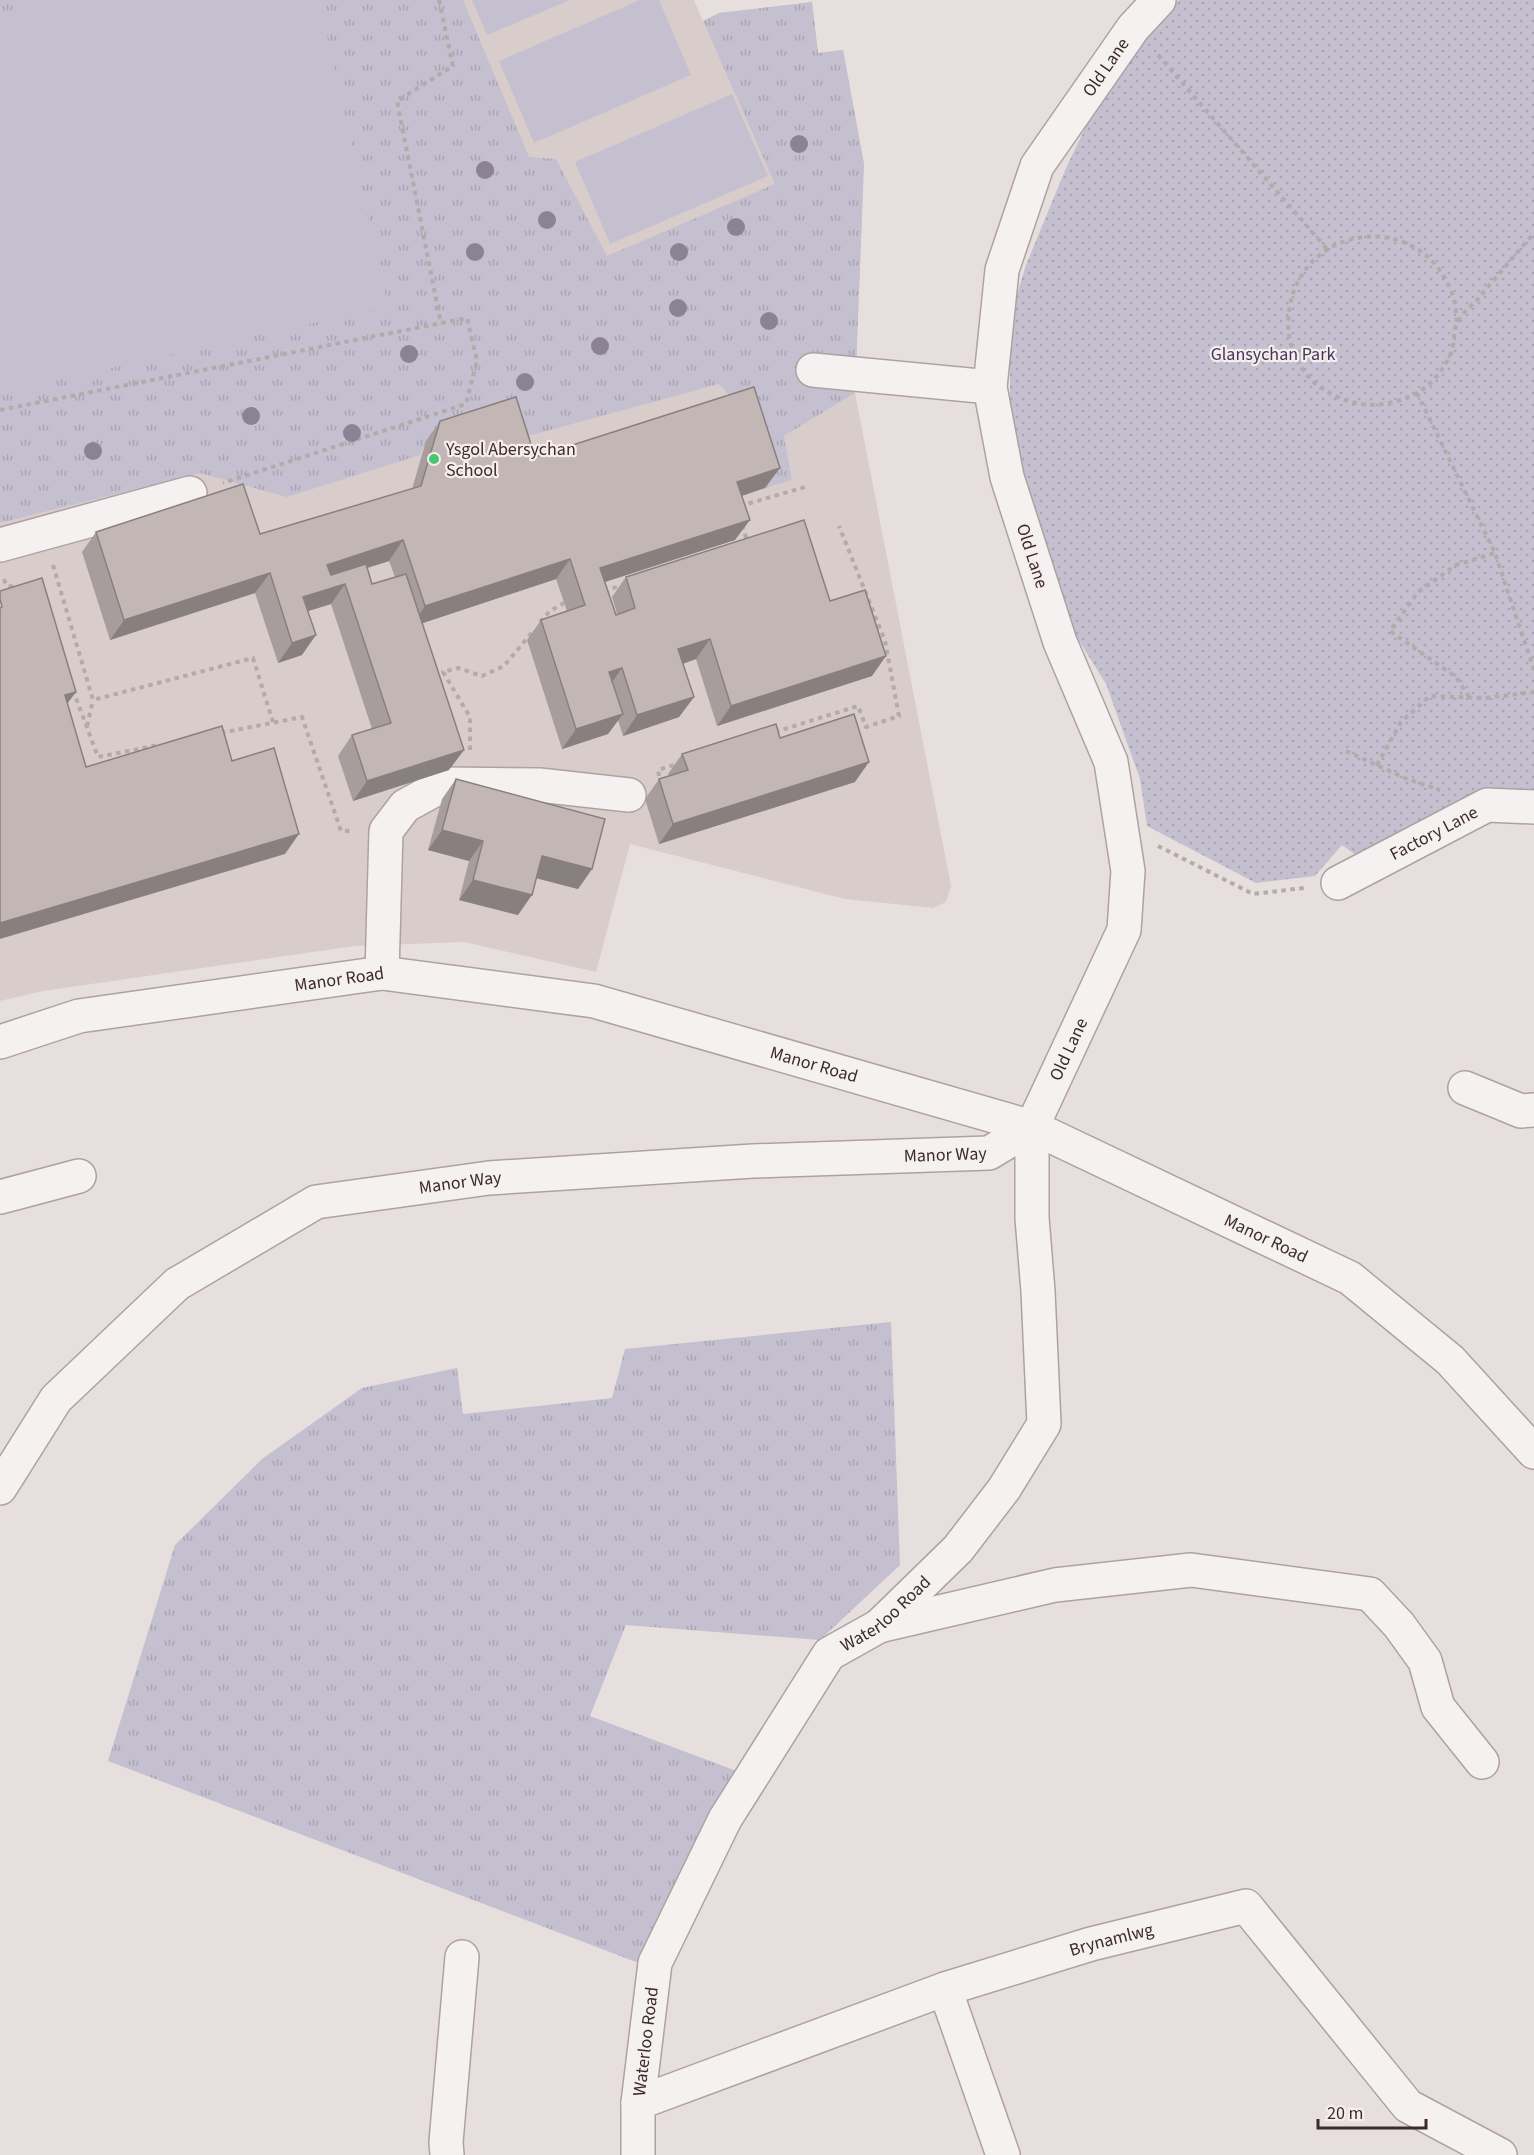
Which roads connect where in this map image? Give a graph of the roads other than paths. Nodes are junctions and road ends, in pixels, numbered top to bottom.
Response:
1 (1159, 0) edge
2 (813, 370) dead end
3 (990, 387) junction
4 (190, 494) road end
5 (2, 560) edge
6 (629, 795) road end
7 (1534, 807) edge
8 (1338, 884) road end
9 (382, 973) junction
10 (0, 1042) edge
11 (1466, 1088) dead end
12 (1534, 1110) edge
13 (1032, 1127) junction
14 (79, 1176) dead end
15 (0, 1197) edge
16 (1534, 1452) edge
17 (0, 1488) edge
18 (879, 1626) junction
19 (1482, 1762) dead end
20 (462, 1957) dead end
21 (945, 1989) junction
22 (638, 2103) junction
23 (447, 2155) edge
24 (638, 2155) edge
25 (1003, 2155) edge
26 (1500, 2155) edge

1 - 3 street, Old Lane
2 - 3 street
3 - 13 street, Old Lane
4 - 5 street
6 - 9 street
7 - 8 street, Factory Lane
9 - 10 street, Manor Road
9 - 13 street, Manor Road
11 - 12 street
13 - 16 street, Manor Road
13 - 17 street, Manor Way
13 - 18 street, Waterloo Road
14 - 15 street
18 - 19 street
18 - 22 street, Waterloo Road
20 - 23 street
21 - 22 street, Brynamlwg
21 - 25 street
21 - 26 street, Brynamlwg
22 - 24 street, Waterloo Road

